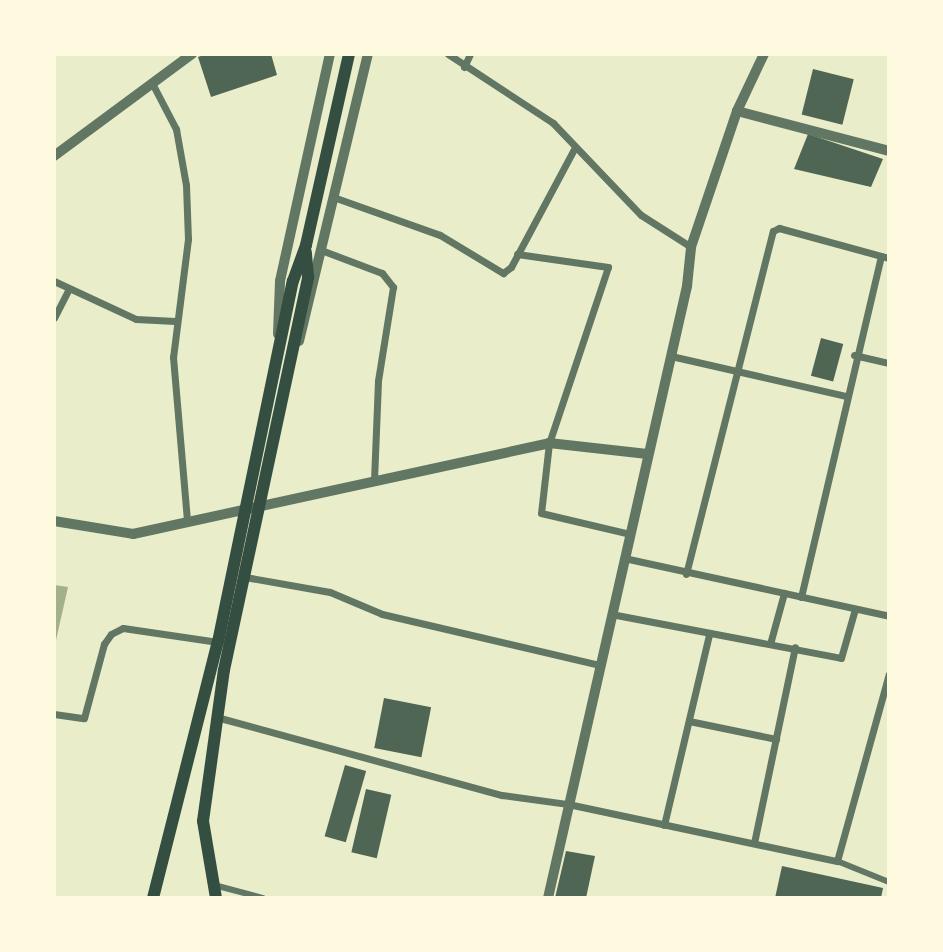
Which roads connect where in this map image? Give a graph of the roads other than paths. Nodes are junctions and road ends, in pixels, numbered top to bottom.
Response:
1 (192, 54) edge
2 (330, 54) edge
3 (349, 54) edge
4 (368, 54) edge
5 (448, 54) edge
6 (470, 54) edge
7 (764, 54) edge
8 (464, 67) junction
9 (153, 85) junction
10 (737, 111) junction
11 (575, 147) junction
12 (889, 152) edge
13 (54, 156) edge
14 (336, 198) junction
15 (306, 245) junction
16 (691, 247) junction
17 (321, 250) junction
18 (517, 254) junction
19 (885, 257) edge
20 (54, 281) edge
21 (69, 289) junction
22 (54, 318) edge
23 (175, 321) junction
24 (854, 355) junction
25 (671, 356) junction
26 (293, 357) junction
27 (889, 363) edge
28 (276, 369) junction
29 (735, 373) junction
30 (846, 396) junction
31 (549, 443) junction
32 (648, 454) junction
33 (374, 482) junction
34 (261, 505) junction
35 (247, 507) junction
36 (54, 521) edge
37 (187, 521) junction
38 (630, 534) junction
39 (624, 558) junction
40 (686, 574) junction
41 (246, 577) junction
42 (784, 593) junction
43 (801, 597) junction
44 (855, 609) junction
45 (610, 614) junction
46 (889, 616) edge
47 (709, 634) junction
48 (218, 642) junction
49 (770, 644) junction
50 (795, 647) junction
51 (600, 665) junction
52 (889, 674) edge
53 (54, 714) edge
54 (220, 718) junction
55 (690, 720) junction
56 (776, 739) junction
57 (568, 804) junction
58 (664, 825) junction
59 (754, 843) junction
60 (837, 861) junction
61 (889, 881) edge
62 (214, 891) edge
63 (153, 898) edge
64 (263, 898) edge
65 (548, 898) edge

1 - 9 street
2 - 28 street
3 - 15 main road
4 - 14 street
5 - 8 street
6 - 8 street
7 - 10 street
8 - 11 street
9 - 13 street
9 - 23 street
10 - 12 street
10 - 16 street
11 - 16 street
11 - 18 street
14 - 17 street
14 - 18 street
15 - 26 main road
15 - 28 main road
16 - 25 street
17 - 26 street
17 - 33 street
18 - 31 street
19 - 24 street
19 - 29 street
20 - 21 street
21 - 22 street
21 - 23 street
23 - 37 street
24 - 27 street
24 - 30 street
25 - 29 street
25 - 32 street
26 - 34 main road
28 - 35 main road
29 - 30 street
29 - 40 street
30 - 43 street
31 - 32 street
31 - 33 street
31 - 38 street
32 - 38 street
33 - 34 street
34 - 35 street
34 - 41 main road
35 - 37 street
35 - 48 main road
36 - 37 street
38 - 39 street
39 - 40 street
39 - 45 street
40 - 42 street
41 - 51 street
41 - 54 main road
42 - 43 street
42 - 49 street
43 - 44 street
44 - 46 street
44 - 50 street
45 - 47 street
45 - 51 street
47 - 49 street
47 - 55 street
48 - 53 street
48 - 63 main road
49 - 50 street
50 - 56 street
51 - 57 street
52 - 60 street
54 - 57 street
54 - 62 main road
55 - 56 street
55 - 58 street
56 - 59 street
57 - 58 street
57 - 65 street
58 - 59 street
59 - 60 street
60 - 61 street
62 - 64 street

